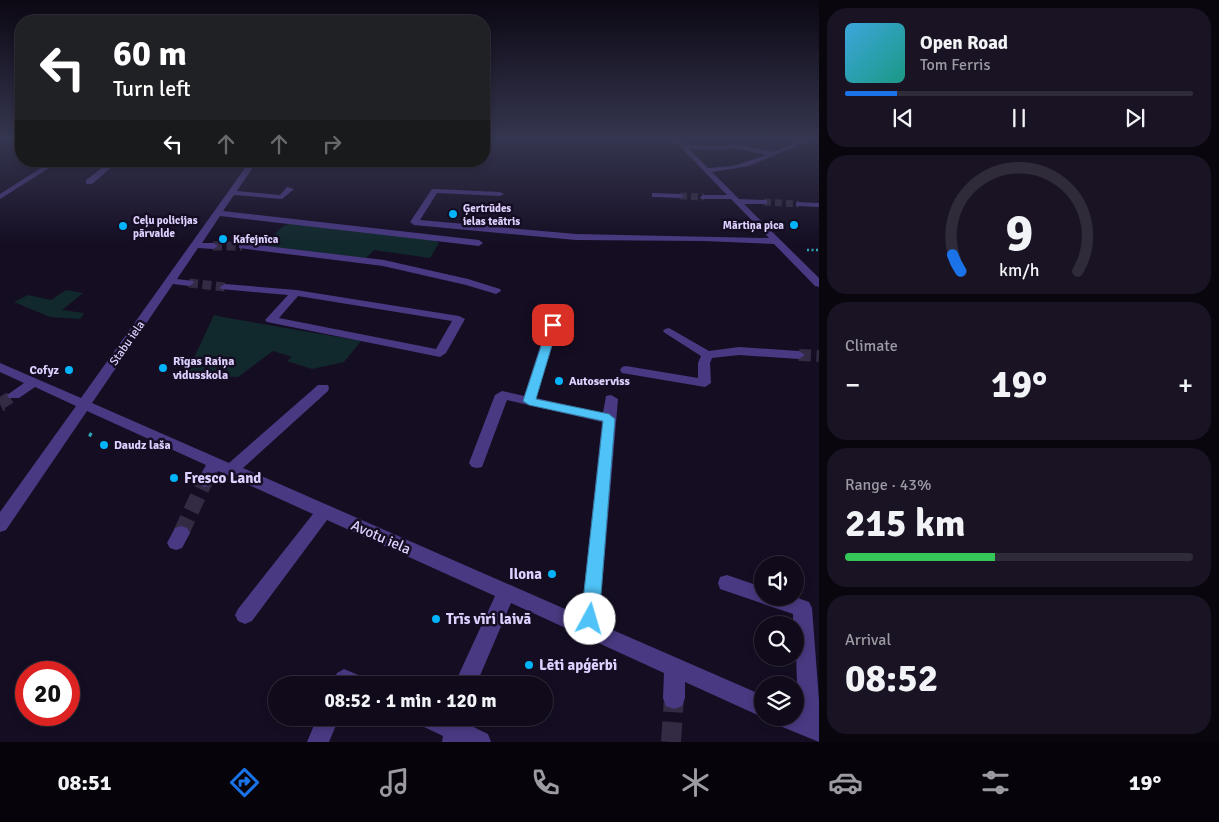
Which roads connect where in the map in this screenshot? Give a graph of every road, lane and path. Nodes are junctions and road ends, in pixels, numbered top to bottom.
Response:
1 (36, 174) edge
2 (100, 174) edge
3 (245, 174) edge
4 (711, 174) edge
5 (89, 182) dead end
6 (290, 189) dead end
7 (231, 193) junction
8 (500, 194) dead end
9 (0, 196) edge
10 (655, 196) dead end
11 (680, 196) tunnel mouth
12 (704, 197) tunnel mouth
13 (735, 199) junction
14 (764, 202) tunnel mouth
15 (798, 204) tunnel mouth
16 (819, 205) edge
17 (218, 212) junction
18 (776, 241) junction
19 (479, 243) dead end
20 (195, 245) junction
21 (213, 246) tunnel mouth
22 (242, 246) tunnel mouth
23 (804, 250) dead end
24 (819, 250) edge
25 (170, 281) junction
26 (189, 283) tunnel mouth
27 (819, 284) edge
28 (225, 286) tunnel mouth
29 (496, 291) dead end
30 (296, 293) junction
31 (553, 325) dead end
32 (669, 331) dead end
33 (707, 355) junction
34 (799, 355) tunnel mouth
35 (0, 367) edge
36 (626, 370) dead end
37 (70, 374) dead end
38 (72, 378) dead end
39 (34, 382) junction
40 (323, 388) dead end
41 (14, 394) tunnel mouth
42 (611, 399) dead end
43 (529, 401) junction
44 (85, 403) junction
45 (609, 419) junction
46 (477, 462) dead end
47 (224, 466) junction
48 (205, 481) tunnel mouth
49 (325, 511) junction
50 (0, 525) edge
51 (727, 582) dead end
52 (754, 592) edge
53 (506, 593) junction
54 (796, 606) edge
55 (245, 615) dead end
56 (589, 629) junction
57 (675, 668) junction
58 (469, 676) edge
59 (674, 698) tunnel mouth
60 (754, 703) edge
61 (325, 726) edge
62 (814, 729) edge
63 (457, 730) edge
64 (318, 742) edge
65 (480, 742) edge

1 - 9 street
2 - 5 street
3 - 7 street, Stabu iela
4 - 13 street
6 - 7 street
7 - 17 street, Stabu iela
8 - 18 street
10 - 11 street
12 - 13 street
13 - 14 street
13 - 18 street
15 - 16 street
17 - 19 street
17 - 20 street, Stabu iela
18 - 27 street
20 - 21 street
20 - 25 street, Stabu iela
22 - 29 street
23 - 24 path
25 - 26 street
25 - 44 street, Stabu iela
28 - 30 street
30 - 30 street
31 - 43 street
32 - 33 street
33 - 34 street
33 - 36 street
35 - 39 street, Avotu iela
37 - 38 path
39 - 41 street
39 - 44 street, Avotu iela
40 - 47 street
42 - 45 street
43 - 45 street
43 - 46 street
44 - 47 street, Avotu iela
44 - 50 street, Stabu iela
45 - 56 street
47 - 48 street
47 - 49 street, Avotu iela
49 - 53 street, Avotu iela
49 - 55 street
51 - 52 street
53 - 56 street, Avotu iela
53 - 58 street
54 - 62 street
56 - 57 street, Avotu iela
57 - 59 street
57 - 60 street, Avotu iela
61 - 64 street
63 - 65 street

